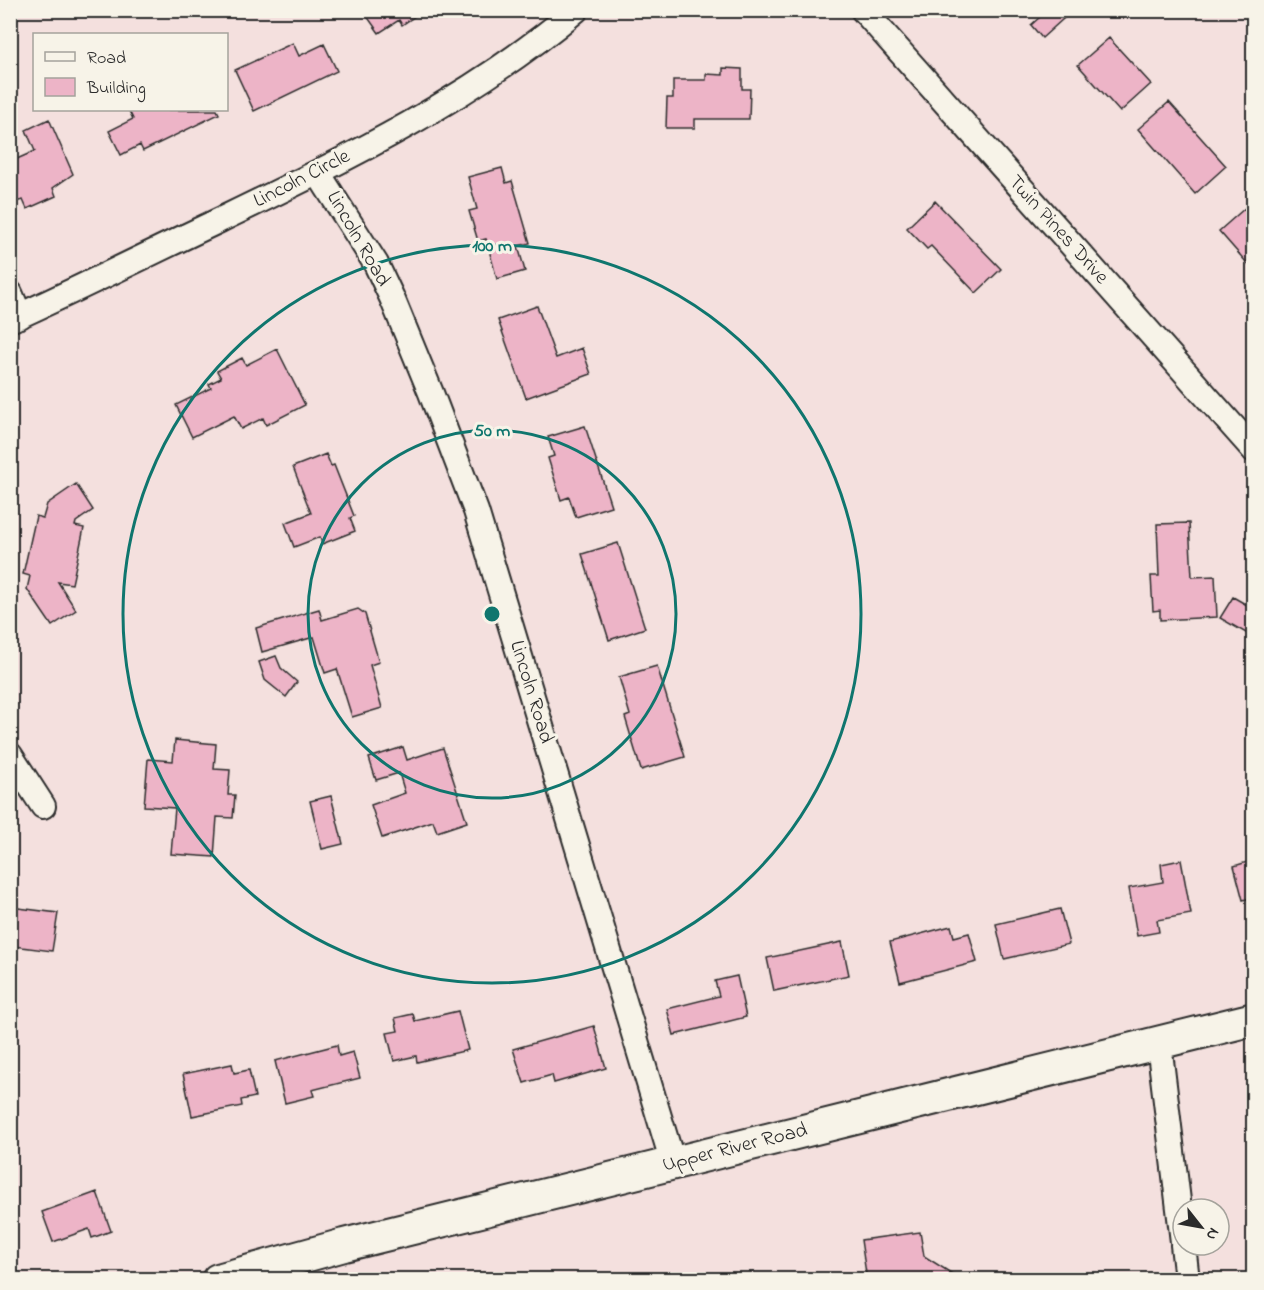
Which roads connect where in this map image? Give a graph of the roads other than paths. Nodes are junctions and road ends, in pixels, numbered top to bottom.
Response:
1 (576, 10) edge
2 (863, 10) edge
3 (318, 173) junction
4 (10, 293) edge
5 (15, 318) edge
6 (1254, 450) edge
7 (10, 755) edge
8 (43, 806) dead end
9 (1254, 1019) edge
10 (1159, 1044) junction
11 (673, 1163) junction
12 (1177, 1197) edge
13 (1185, 1257) edge
14 (218, 1280) edge
15 (1188, 1280) edge

1 - 3 street, Lincoln Circle
2 - 6 street, Twin Pines Drive
3 - 5 street, Lincoln Circle
3 - 11 street, Lincoln Road
4 - 5 street
7 - 8 street
9 - 10 street, Upper River Road
10 - 11 street, Upper River Road
10 - 12 street
11 - 14 street, Upper River Road
13 - 15 street

